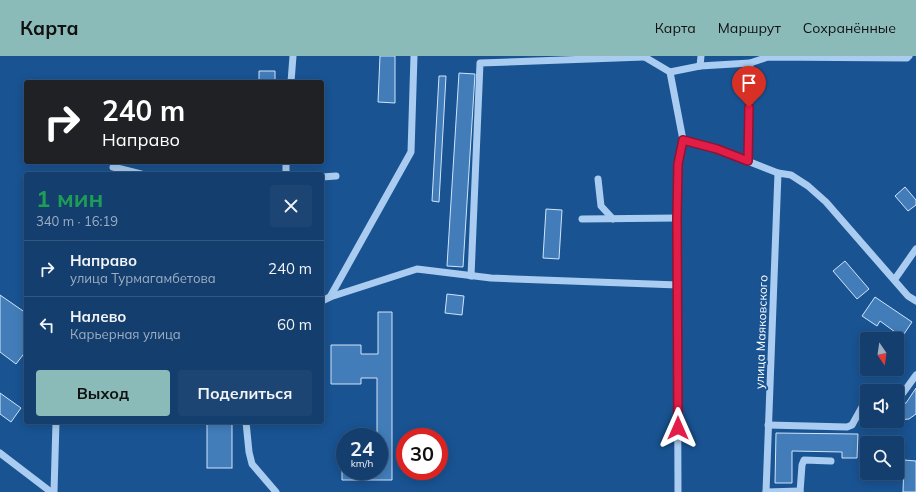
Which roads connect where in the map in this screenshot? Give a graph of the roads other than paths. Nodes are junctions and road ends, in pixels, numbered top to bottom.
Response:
1 (293, 56) edge
2 (414, 56) edge
3 (643, 56) edge
4 (700, 56) edge
5 (910, 56) edge
6 (750, 63) junction
7 (700, 66) junction
8 (670, 72) junction
9 (291, 80) edge
10 (683, 140) junction
11 (748, 161) junction
12 (113, 167) dead end
13 (133, 172) edge
14 (778, 173) junction
15 (336, 176) dead end
16 (324, 177) edge
17 (598, 179) dead end
18 (677, 218) junction
19 (582, 219) dead end
20 (613, 219) junction
21 (916, 249) edge
22 (471, 276) junction
23 (894, 279) junction
24 (678, 285) junction
25 (330, 297) junction
26 (324, 300) edge
27 (916, 301) edge
28 (916, 375) edge
29 (904, 392) edge
30 (860, 410) edge
31 (56, 424) edge
32 (246, 424) edge
33 (768, 425) junction
34 (0, 453) edge
35 (831, 461) dead end
36 (52, 492) edge
37 (276, 492) edge
38 (678, 492) edge
39 (766, 492) edge
40 (800, 492) edge

1 - 9 street
2 - 25 street
3 - 8 street
3 - 22 street
4 - 7 street
5 - 6 street
6 - 7 street
6 - 11 street
7 - 8 street
8 - 10 street
10 - 11 street
10 - 18 street
11 - 14 street
12 - 13 street
14 - 23 street
14 - 33 street, улица Маяковского
15 - 16 street
17 - 20 street
18 - 20 street
18 - 24 street
19 - 20 street
21 - 23 street
22 - 24 street
22 - 25 street
23 - 27 street
24 - 38 street
25 - 26 street
28 - 29 street
30 - 33 street
31 - 36 street
32 - 37 street
33 - 39 street, улица Маяковского
34 - 36 street
35 - 40 street
39 - 40 street

